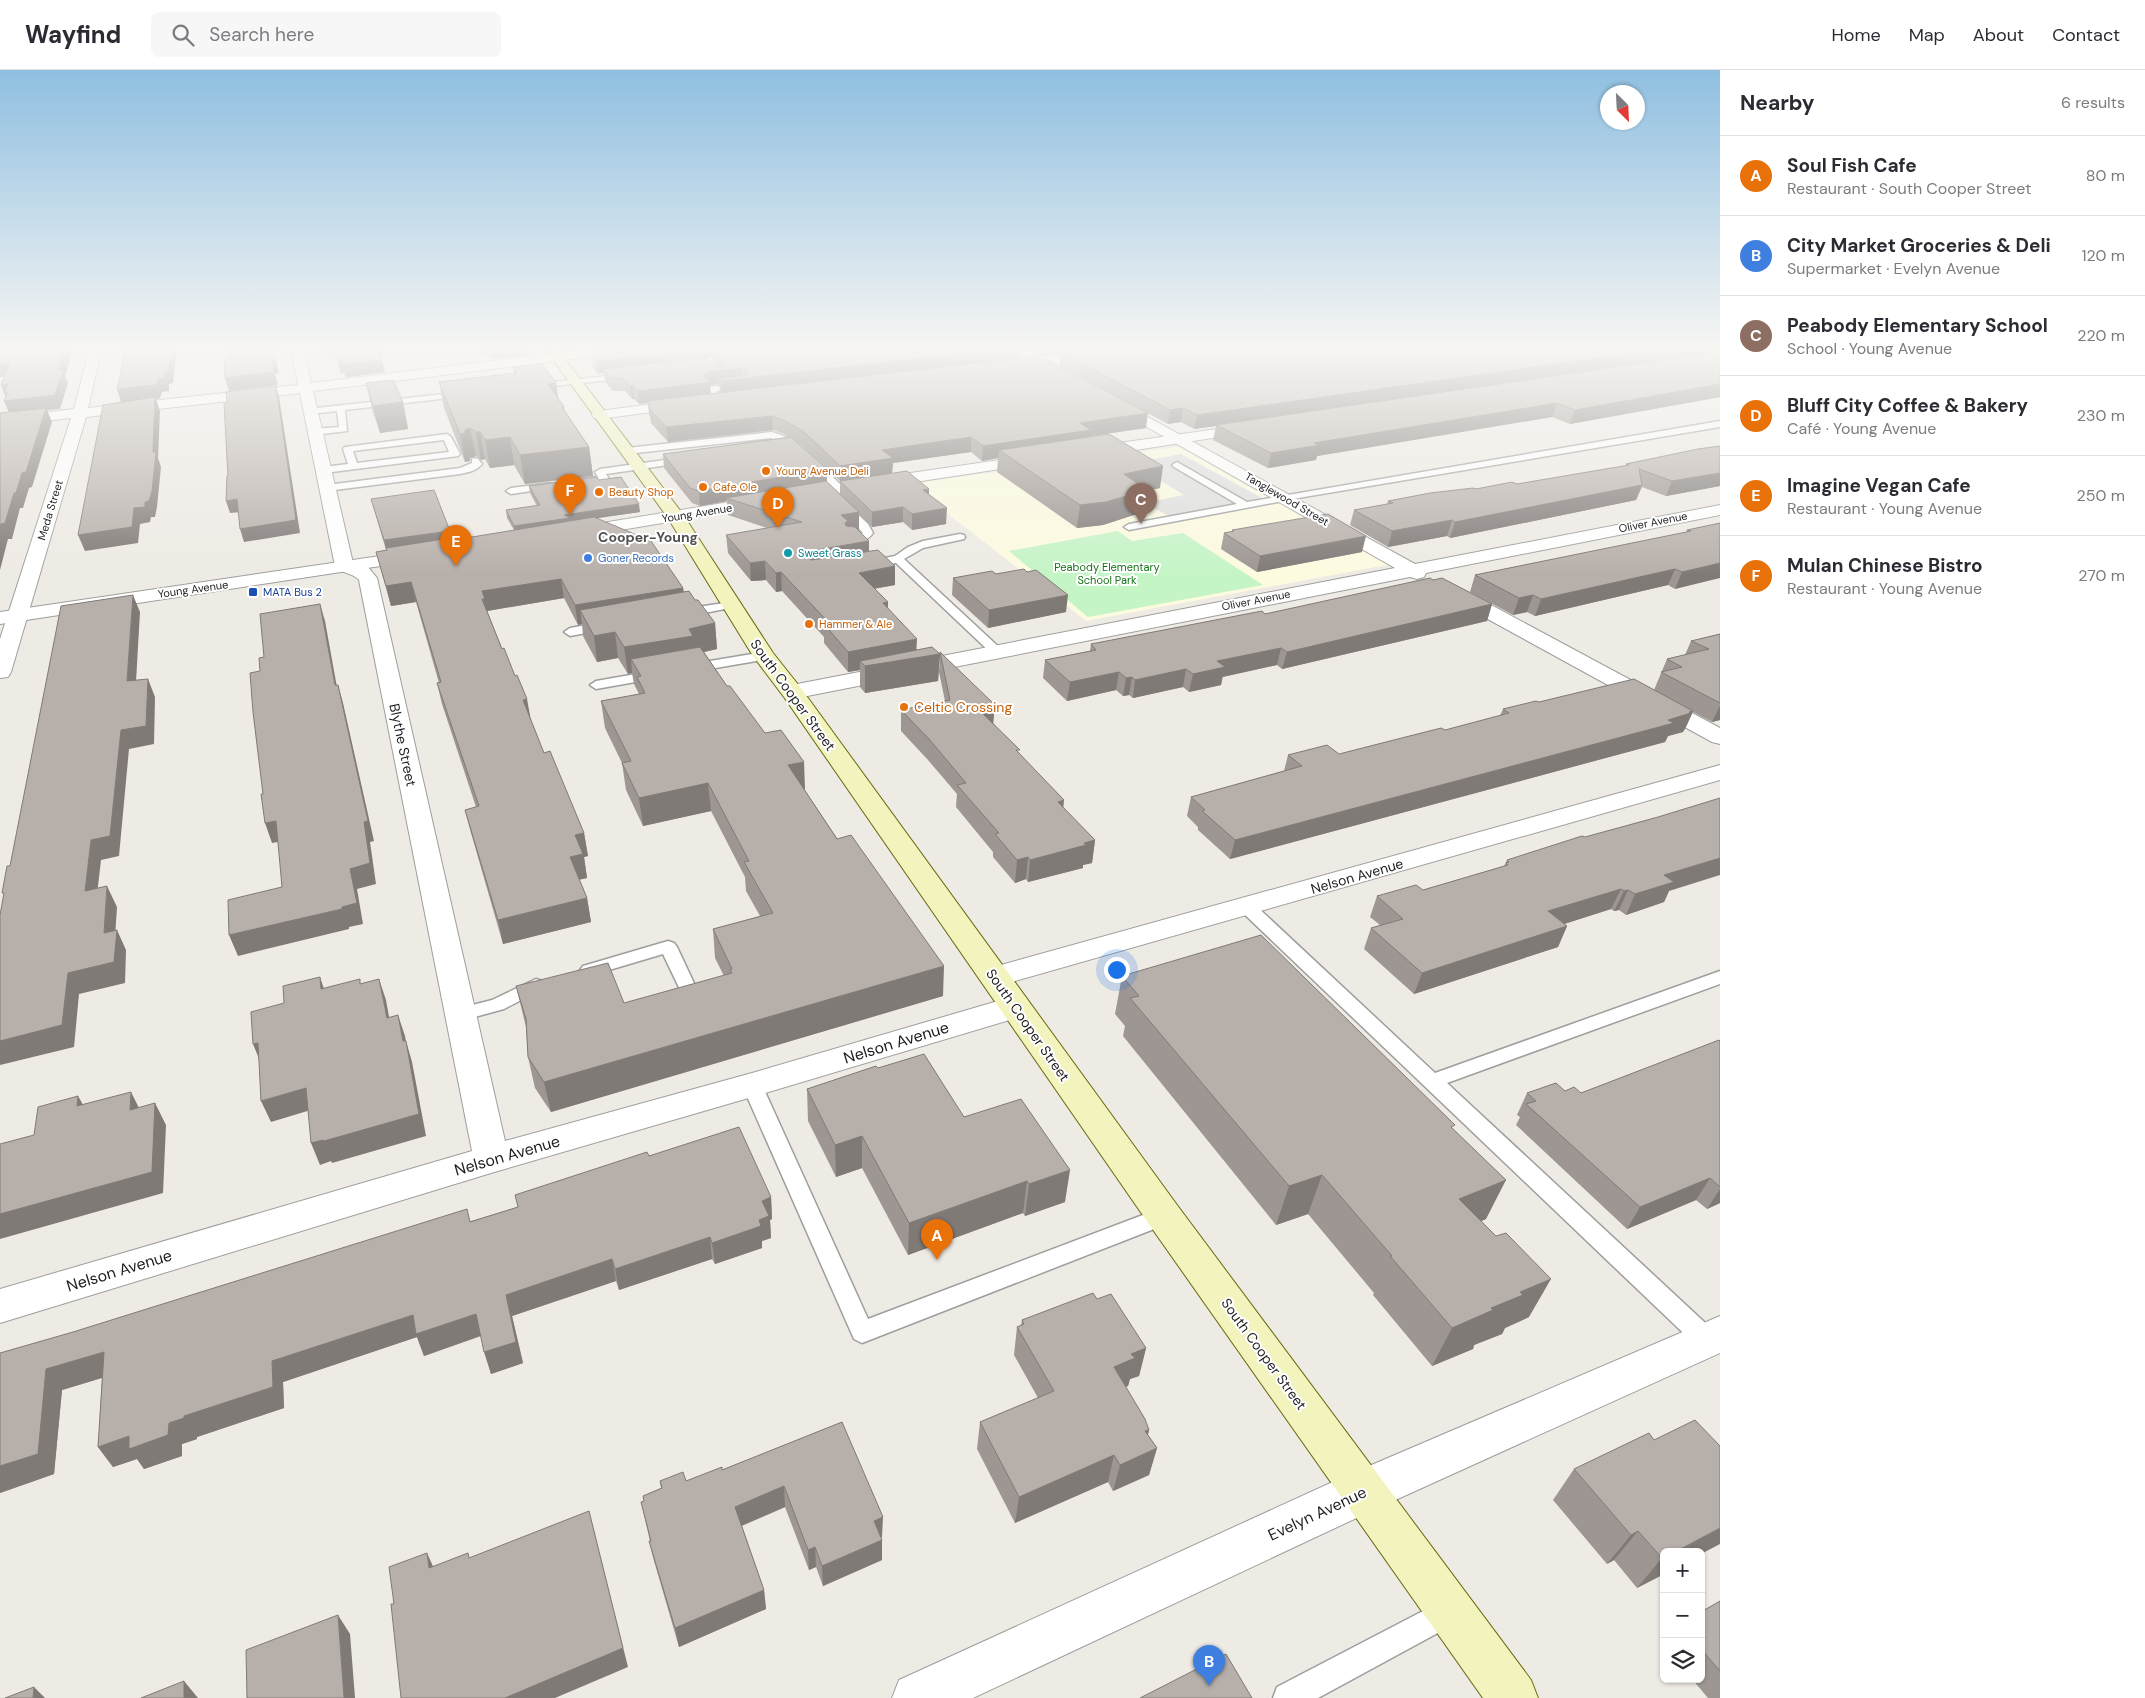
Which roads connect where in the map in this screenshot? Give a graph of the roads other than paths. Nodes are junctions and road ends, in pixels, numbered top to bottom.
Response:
1 (312, 422) edge
2 (77, 423) edge
3 (316, 423) edge
4 (343, 423) edge
5 (605, 423) edge
6 (1151, 423) edge
7 (1720, 424) edge
8 (1269, 426) edge
9 (1181, 439) junction
10 (793, 446) junction
11 (774, 449) edge
12 (626, 451) junction
13 (455, 454) junction
14 (1072, 454) edge
15 (1053, 457) edge
16 (696, 459) edge
17 (1177, 465) dead end
18 (353, 466) junction
19 (638, 466) junction
20 (325, 479) junction
21 (833, 490) junction
22 (511, 491) dead end
23 (1285, 498) junction
24 (1246, 505) junction
25 (1720, 510) edge
26 (676, 517) junction
27 (1129, 527) dead end
28 (559, 535) edge
29 (960, 537) dead end
30 (852, 541) edge
31 (432, 554) edge
32 (898, 559) junction
33 (344, 566) junction
34 (860, 566) edge
35 (1411, 570) junction
36 (731, 605) junction
37 (674, 614) edge
38 (9, 616) edge
39 (617, 624) edge
40 (570, 632) dead end
41 (997, 652) junction
42 (764, 656) junction
43 (0, 672) edge
44 (596, 685) dead end
45 (792, 692) junction
46 (1720, 737) edge
47 (1720, 772) edge
48 (1247, 907) junction
49 (573, 974) edge
50 (994, 977) junction
51 (1720, 977) edge
52 (554, 980) edge
53 (691, 996) edge
54 (1015, 1007) junction
55 (460, 1014) junction
56 (1433, 1081) junction
57 (752, 1085) junction
58 (491, 1159) junction
59 (1164, 1216) junction
60 (0, 1306) edge
61 (1714, 1337) edge
62 (1364, 1492) junction
63 (1450, 1611) junction
64 (917, 1698) edge
65 (1288, 1698) edge
66 (1513, 1698) edge

1 - 20 street
2 - 38 street, Meda Street
3 - 4 lane
5 - 12 main road, South Cooper Street
6 - 9 street, Tanglewood Street
7 - 23 lane
8 - 9 street
9 - 14 street
9 - 23 street, Tanglewood Street
10 - 11 lane
10 - 12 lane
10 - 21 lane
12 - 19 main road, South Cooper Street
13 - 18 lane
13 - 18 lane
13 - 20 lane
15 - 21 street, Young Avenue
16 - 19 lane
17 - 24 lane
18 - 20 lane
19 - 22 lane
19 - 26 main road, South Cooper Street
20 - 33 street
21 - 26 street, Young Avenue
21 - 30 lane
23 - 24 lane
23 - 35 street, Tanglewood Street
24 - 27 lane
25 - 35 street, Oliver Avenue
26 - 28 street, Young Avenue
26 - 36 main road, South Cooper Street
29 - 32 lane
31 - 33 street, Young Avenue
32 - 34 lane
32 - 41 lane
33 - 38 street, Young Avenue
33 - 55 street, Blythe Street
35 - 41 street, Oliver Avenue
35 - 46 street, Tanglewood Street
36 - 37 lane
36 - 42 main road, South Cooper Street
38 - 43 street, Meda Street
39 - 40 lane
41 - 45 street, Oliver Avenue
42 - 44 lane
42 - 45 main road, South Cooper Street
45 - 50 main road, South Cooper Street
47 - 48 street, Nelson Avenue
48 - 50 street, Nelson Avenue
48 - 56 lane
49 - 53 lane
50 - 54 main road, South Cooper Street
51 - 56 lane
52 - 55 lane
54 - 57 street, Nelson Avenue
54 - 59 main road, South Cooper Street
55 - 58 street, Blythe Street
56 - 61 lane
57 - 58 street, Nelson Avenue
57 - 59 lane
58 - 60 street, Nelson Avenue
59 - 62 main road, South Cooper Street
61 - 62 street, Evelyn Avenue
62 - 63 main road, South Cooper Street
62 - 64 street, Evelyn Avenue
63 - 65 lane
63 - 66 main road, South Cooper Street

